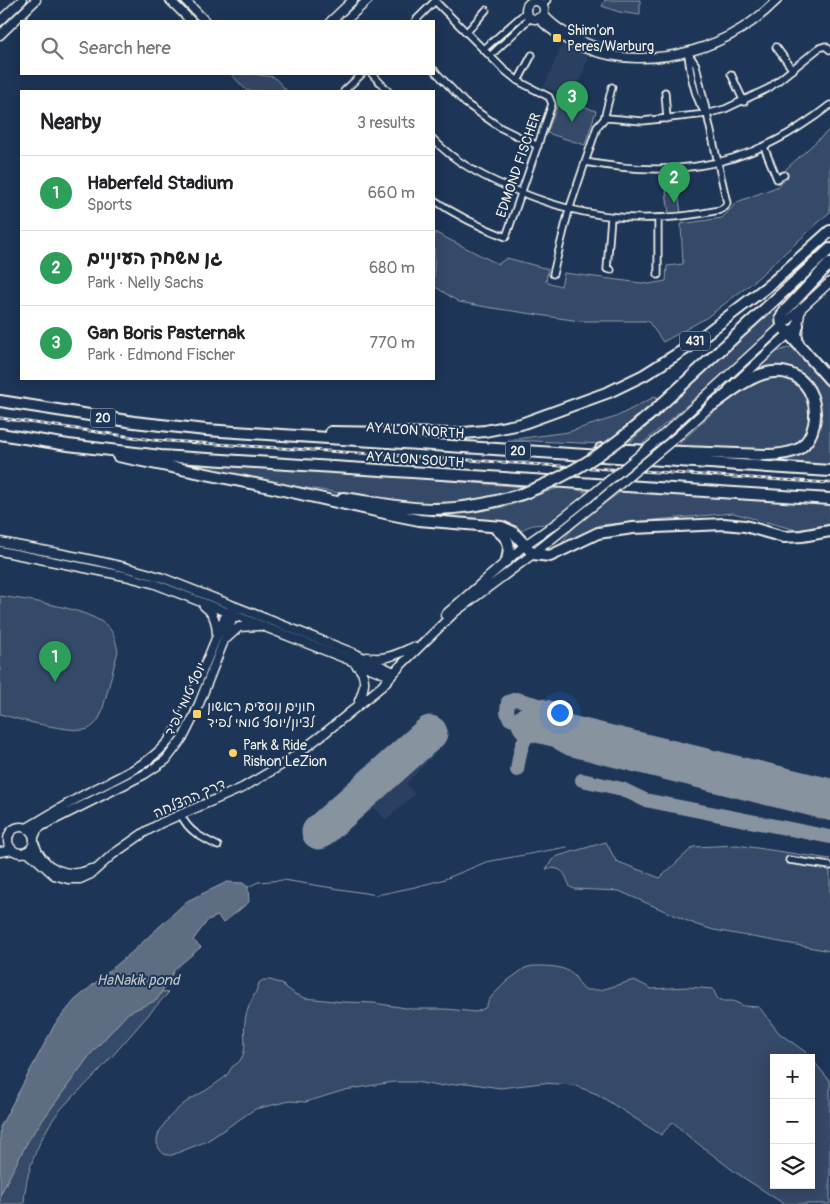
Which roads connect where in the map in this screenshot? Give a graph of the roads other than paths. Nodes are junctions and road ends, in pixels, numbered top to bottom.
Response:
1 (22, 0) edge
2 (36, 0) edge
3 (170, 0) edge
4 (185, 0) edge
5 (353, 0) edge
6 (368, 0) edge
7 (436, 0) edge
8 (520, 0) edge
9 (777, 0) edge
10 (536, 7) edge
11 (486, 10) dead end
12 (190, 20) edge
13 (204, 20) edge
14 (332, 20) edge
15 (346, 20) edge
16 (416, 20) edge
17 (0, 21) edge
18 (467, 32) junction
19 (0, 35) edge
20 (776, 47) dead end
21 (483, 50) junction
22 (830, 50) edge
23 (688, 53) junction
24 (532, 55) dead end
25 (490, 56) junction
26 (793, 70) junction
27 (435, 71) edge
28 (731, 74) dead end
29 (361, 75) edge
30 (373, 75) edge
31 (518, 81) junction
32 (612, 87) dead end
33 (345, 90) edge
34 (387, 90) edge
35 (665, 92) dead end
36 (744, 102) junction
37 (830, 105) edge
38 (706, 114) junction
39 (604, 119) junction
40 (667, 119) junction
41 (435, 141) edge
42 (538, 146) junction
43 (764, 147) junction
44 (585, 162) junction
45 (717, 164) junction
46 (784, 175) dead end
47 (522, 193) junction
48 (435, 201) edge
49 (569, 210) junction
50 (611, 217) junction
51 (658, 219) junction
52 (830, 231) edge
53 (830, 249) edge
54 (830, 263) edge
55 (611, 270) dead end
56 (552, 274) dead end
57 (658, 275) dead end
58 (830, 282) edge
59 (801, 308) junction
60 (798, 325) junction
61 (786, 330) junction
62 (798, 345) junction
63 (830, 380) edge
64 (0, 401) edge
65 (711, 406) junction
66 (206, 430) junction
67 (0, 434) edge
68 (68, 445) junction
69 (480, 448) junction
70 (830, 471) edge
71 (270, 487) junction
72 (830, 499) edge
73 (493, 527) junction
74 (830, 531) edge
75 (0, 542) edge
76 (525, 544) junction
77 (0, 551) edge
78 (533, 554) junction
79 (507, 560) junction
80 (198, 601) junction
81 (234, 605) junction
82 (231, 613) junction
83 (265, 626) junction
84 (221, 639) junction
85 (413, 647) junction
86 (352, 657) junction
87 (390, 673) junction
88 (359, 701) junction
89 (338, 722) junction
90 (181, 815) junction
91 (27, 828) junction
92 (8, 840) junction
93 (34, 840) junction
94 (218, 846) dead end
95 (0, 848) edge
96 (13, 850) junction
97 (0, 852) edge
98 (25, 852) junction
99 (790, 860) dead end
100 (100, 864) junction
101 (830, 866) edge

1 - 17 street
2 - 19 street
3 - 12 street
4 - 13 street
5 - 14 street
6 - 15 street
7 - 16 street
7 - 18 street
8 - 10 street
9 - 23 street
10 - 21 street
10 - 23 street
10 - 25 street
11 - 18 street
18 - 21 street
20 - 26 street
21 - 25 street
22 - 26 street
23 - 38 street
24 - 31 street
25 - 31 street
26 - 36 street
27 - 42 street
28 - 36 street
29 - 33 street
30 - 34 street
31 - 42 street, EDMOND FISCHER
32 - 39 street
35 - 40 street
36 - 38 street
37 - 43 street
38 - 40 street
38 - 45 street
39 - 40 street
39 - 44 street
41 - 47 street
42 - 47 street, EDMOND FISCHER
43 - 45 street
43 - 46 street
44 - 45 street
44 - 49 street
45 - 51 street
47 - 48 street, EDMOND FISCHER
47 - 49 street
49 - 50 street
49 - 56 street
50 - 51 street
50 - 55 street
51 - 57 street
52 - 66 highway, 431
53 - 71 highway, 431, bridge
54 - 61 highway
58 - 59 street
59 - 60 street
59 - 61 street
60 - 61 street
60 - 62 highway
61 - 62 highway
61 - 65 street, דרך ההצלחה
61 - 76 street, דרך ההצלחה, bridge
62 - 63 highway
64 - 66 highway, AYALON NORTH / 20
65 - 69 highway
65 - 78 street, דרך ההצלחה, bridge
66 - 69 highway, AYALON NORTH / 20
67 - 68 highway, AYALON SOUTH / 20
68 - 71 highway
68 - 72 highway, AYALON SOUTH / 20
69 - 70 highway, AYALON NORTH / 20
71 - 73 highway
73 - 76 highway
73 - 79 highway
74 - 78 highway
75 - 81 street
76 - 78 highway
76 - 79 street, דרך ההצלחה
77 - 80 street
78 - 87 street, דרך ההצלחה
79 - 85 street, דרך ההצלחה
80 - 82 street
80 - 84 street
81 - 82 street, יוסף טומי לפיד
81 - 86 street
82 - 83 street
82 - 84 street, יוסף טומי לפיד
83 - 84 street
83 - 86 street
84 - 91 street, יוסף טומי לפיד
84 - 93 street, יוסף טומי לפיד
85 - 86 street
85 - 87 street, דרך ההצלחה
86 - 87 street
86 - 88 street
87 - 88 street, דרך ההצלחה
87 - 89 street, דרך ההצלחה
88 - 89 street, דרך ההצלחה
89 - 90 street, דרך ההצלחה
90 - 94 street
90 - 100 street, דרך ההצלחה
91 - 92 street
91 - 93 street
92 - 95 street
92 - 96 street
93 - 98 street
93 - 100 street, דרך ההצלחה
96 - 97 street
96 - 98 street
98 - 100 street, דרך ההצלחה
99 - 101 street

